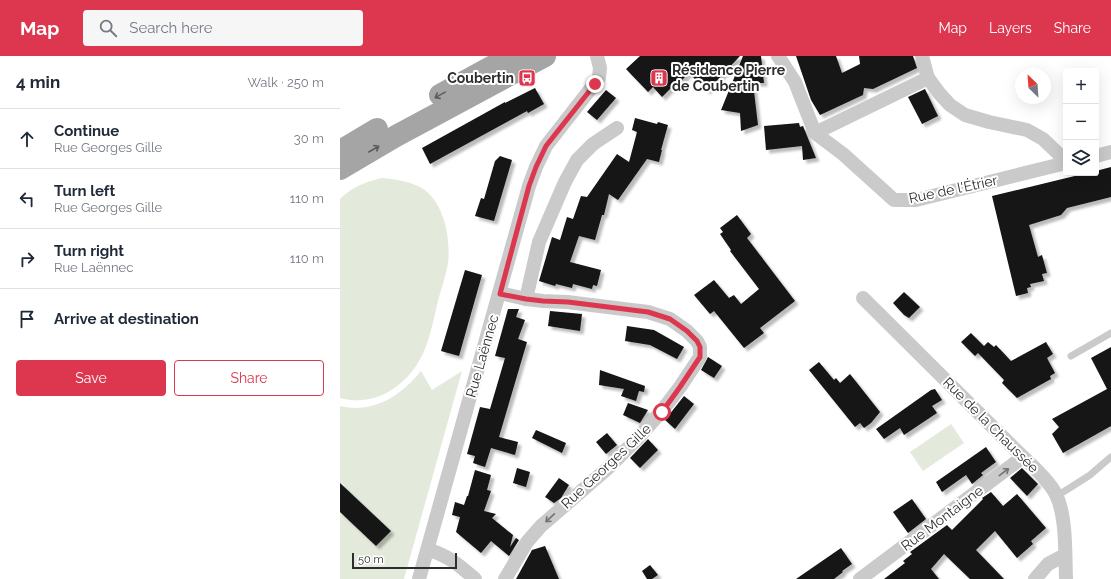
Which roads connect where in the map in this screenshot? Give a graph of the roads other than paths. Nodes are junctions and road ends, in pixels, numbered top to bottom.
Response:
1 (511, 56) edge
2 (545, 56) edge
3 (597, 56) edge
4 (778, 56) edge
5 (922, 56) edge
6 (928, 78) junction
7 (617, 128) dead end
8 (815, 133) junction
9 (340, 151) edge
10 (1111, 152) edge
11 (1099, 155) edge
12 (1063, 159) edge
13 (1063, 163) edge
14 (340, 169) edge
15 (500, 294) junction
16 (863, 298) dead end
17 (526, 299) junction
18 (1111, 333) edge
19 (1071, 356) dead end
20 (1024, 457) junction
21 (1111, 457) edge
22 (1056, 496) junction
23 (428, 550) junction
24 (1065, 555) junction
25 (419, 579) edge
26 (475, 579) edge
27 (504, 579) edge
28 (860, 579) edge
29 (1034, 579) edge
30 (1066, 579) edge

1 -> 9 main road
14 -> 2 main road
3 - 15 street, Rue Laënnec
4 - 8 street
5 - 6 street, Rue de l'Étrier
6 - 8 street
6 - 12 street, Rue de l'Étrier
7 - 17 street
8 - 13 street, Rue de l'Étrier
10 - 11 street
15 - 17 street, Rue Georges Gille
15 - 23 street, Rue Laënnec
16 - 20 street, Rue de la Chaussée
17 -> 27 street, Rue Georges Gille
18 - 19 lane
20 - 22 street, Rue de la Chaussée
28 -> 20 street, Rue Montaigne
21 - 22 lane
22 - 24 street, Rue de la Chaussée
23 - 25 street, Rue Laënnec
23 - 26 street
24 - 29 street
24 - 30 street, Rue de la Chaussée

